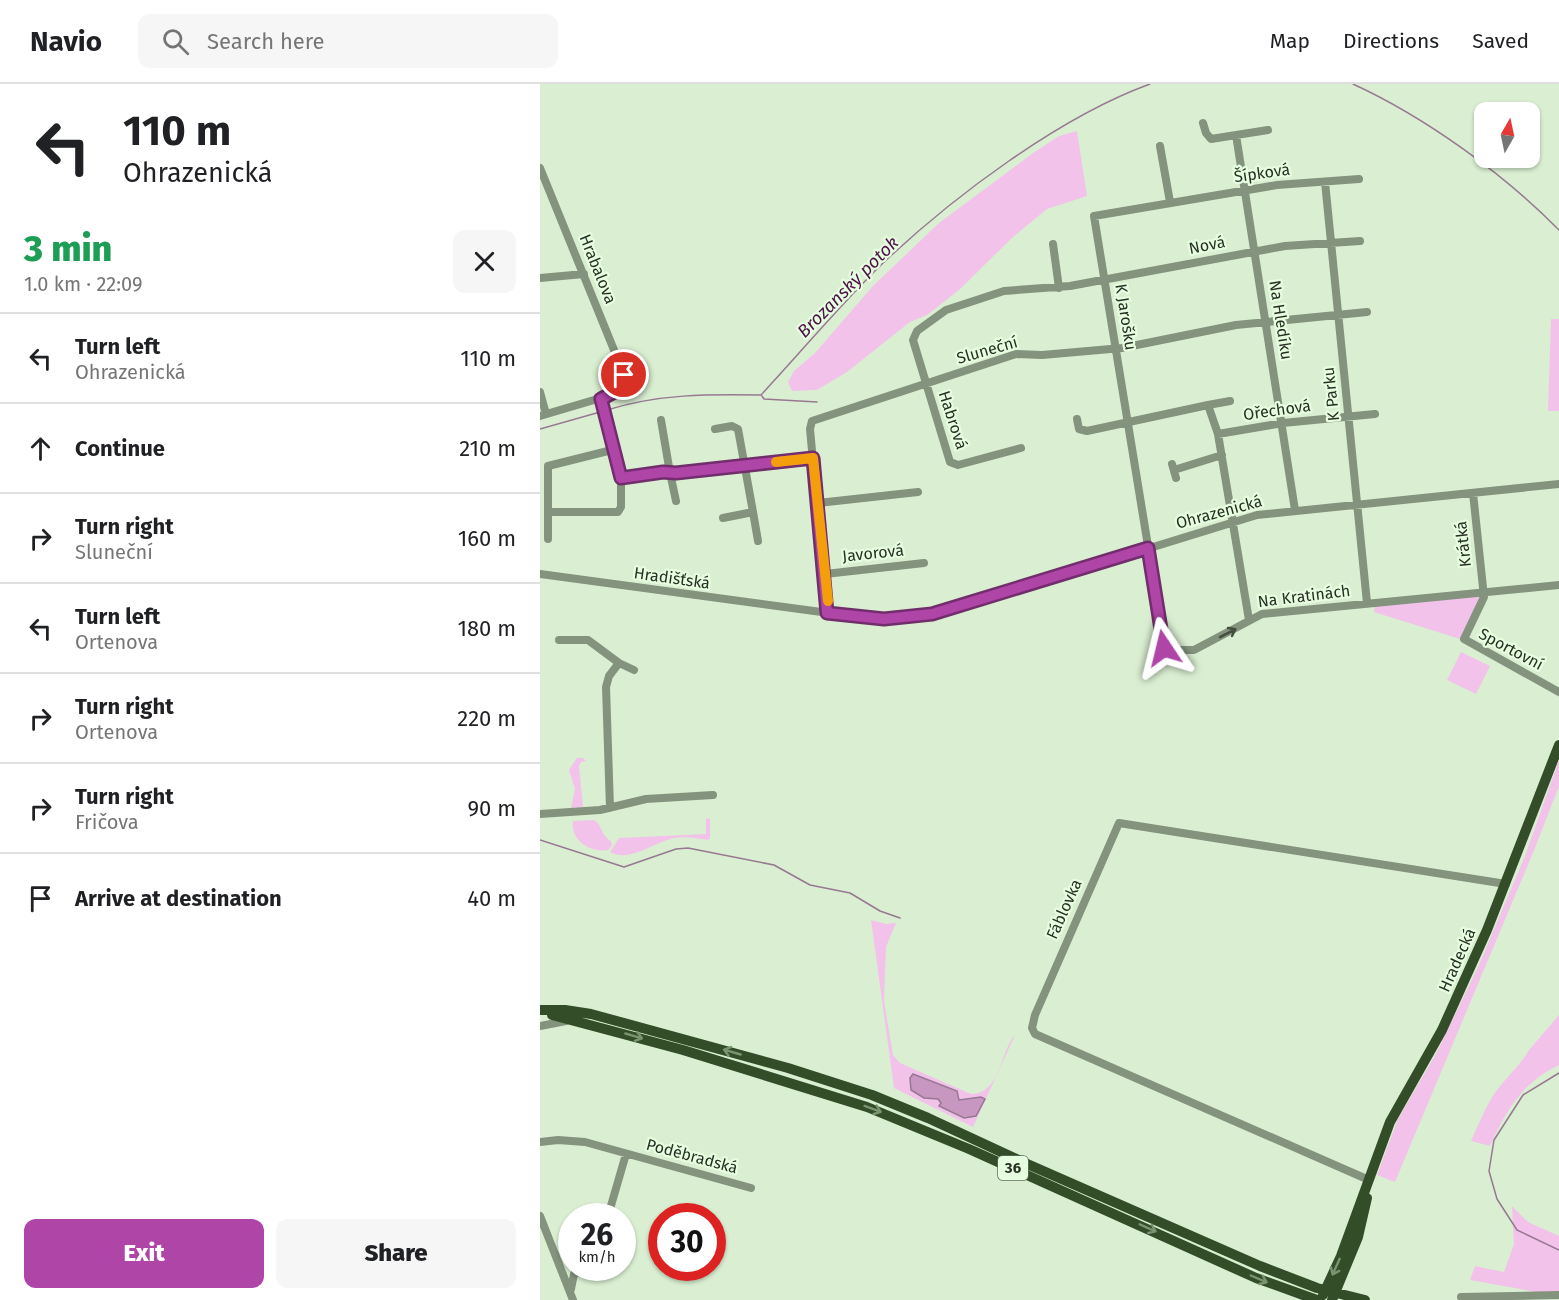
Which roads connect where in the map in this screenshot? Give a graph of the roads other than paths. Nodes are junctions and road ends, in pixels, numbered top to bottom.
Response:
1 (1203, 123) dead end
2 (1268, 130) dead end
3 (1236, 135) junction
4 (1160, 146) dead end
5 (540, 168) edge
6 (1359, 179) dead end
7 (1325, 182) junction
8 (544, 185) edge
9 (1245, 190) junction
10 (1170, 202) junction
11 (1094, 216) joint
12 (1360, 241) dead end
13 (1053, 244) dead end
14 (1331, 244) junction
15 (1255, 251) junction
16 (584, 274) junction
17 (540, 278) edge
18 (1104, 279) junction
19 (1059, 288) junction
20 (1367, 312) dead end
21 (1338, 315) junction
22 (1266, 321) junction
23 (1116, 349) junction
24 (925, 384) junction
25 (540, 392) edge
26 (1230, 401) dead end
27 (602, 403) junction
28 (1208, 405) junction
29 (1376, 414) dead end
30 (543, 415) edge
31 (1348, 417) junction
32 (1077, 419) dead end
33 (661, 420) dead end
34 (1127, 423) junction
35 (1284, 423) junction
36 (715, 429) dead end
37 (1218, 434) junction
38 (1021, 448) dead end
39 (612, 450) junction
40 (1222, 455) junction
41 (813, 458) junction
42 (744, 466) junction
43 (1174, 471) dead end
44 (670, 473) junction
45 (621, 478) junction
46 (1559, 484) edge
47 (918, 492) dead end
48 (1473, 493) junction
49 (676, 501) dead end
50 (818, 503) junction
51 (1358, 504) junction
52 (1295, 510) junction
53 (550, 512) junction
54 (753, 512) junction
55 (723, 518) dead end
56 (1235, 520) junction
57 (548, 539) dead end
58 (758, 541) dead end
59 (1148, 548) junction
60 (924, 562) dead end
61 (540, 574) edge
62 (825, 574) junction
63 (1559, 585) edge
64 (1484, 591) junction
65 (1367, 603) junction
66 (827, 613) junction
67 (1252, 618) junction
68 (559, 640) dead end
69 (619, 663) junction
70 (634, 670) dead end
71 (1559, 692) edge
72 (1559, 746) edge
73 (713, 795) dead end
74 (610, 808) junction
75 (540, 814) edge
76 (1506, 884) junction
77 (540, 1010) edge
78 (540, 1016) edge
79 (584, 1022) junction
80 (540, 1026) edge
81 (542, 1142) edge
82 (626, 1154) junction
83 (1369, 1180) junction
84 (751, 1188) dead end
85 (612, 1203) edge
86 (540, 1216) edge
87 (571, 1281) edge
88 (1287, 1290) junction
89 (1559, 1295) edge
90 (1326, 1297) edge
91 (1461, 1297) dead end
92 (573, 1300) edge
93 (1298, 1300) edge
94 (1365, 1300) edge

1 - 3 street
2 - 3 street
3 - 9 street, Na Hledíku
4 - 10 street
5 - 8 street, Hrabalova
6 - 7 street, Šípková
7 - 9 street, Šípková
7 - 14 street, K Parku
8 - 16 street, Hrabalova
9 - 10 street, Šípková
9 - 15 street, Na Hledíku
10 - 11 street, Šípková
11 - 18 street, K Jarošku
12 - 14 street, Nová
13 - 19 street
14 - 15 street, Nová
14 - 21 street, K Parku
15 - 18 street, Nová
15 - 22 street, Na Hledíku
16 - 17 street
16 - 27 street, Hrabalova
18 - 19 street, Nová
18 - 23 street, K Jarošku
19 - 24 street, Nová
20 - 21 street, Sluneční
21 - 22 street, Sluneční
21 - 31 street, K Parku
22 - 23 street, Sluneční
22 - 35 street, Na Hledíku
23 - 24 street, Sluneční
23 - 34 street, K Jarošku
24 - 38 street, Habrová
24 - 41 street, Sluneční
25 - 30 street
26 - 28 street, Ořechová
27 - 30 street
27 - 39 street
28 - 34 street, Ořechová
28 - 37 street
29 - 31 street, Ořechová
31 - 35 street, Ořechová
31 - 51 street, K Parku
32 - 34 street
33 - 44 street
34 - 59 street, K Jarošku
35 - 37 street, Ořechová
35 - 52 street, Na Hledíku
36 - 42 street
37 - 40 street
39 - 45 street
39 - 53 street
40 - 43 street
40 - 56 street
41 - 42 street
41 - 50 street, Sluneční
42 - 44 street
42 - 54 street
44 - 45 street
44 - 49 street
45 - 53 street
46 - 48 street, Ohrazenická
47 - 50 street
48 - 51 street, Ohrazenická
48 - 64 street, Krátká
50 - 62 street, Sluneční
51 - 52 street, Ohrazenická
51 - 65 street, K Parku
52 - 56 street, Ohrazenická
53 - 57 street
54 - 55 street
54 - 58 street
56 - 59 street, Ohrazenická
56 - 67 street
59 - 66 street, Ohrazenická
59 -> 67 street, Na Kratinách
60 - 62 street, Javorová
61 - 66 street, Hradišťská
62 - 66 street, Sluneční
63 - 64 street, Na Kratinách
64 - 65 street, Na Kratinách
64 - 71 street, Sportovní
65 - 67 street, Na Kratinách
68 - 69 street
69 - 70 street
69 - 74 street
72 - 76 main road, Hradecká
73 - 74 street
74 - 75 street
76 - 83 main road, Hradecká
76 - 83 street, Fáblovka
90 -> 77 main road, 36
78 - 79 main road, 36
79 - 80 street
79 -> 88 main road, 36
81 - 82 street, Poděbradská
82 - 84 street, Poděbradská
82 - 85 street, Poděbradská
83 - 90 main road, Hradecká
86 - 92 street
87 - 92 street
88 - 90 main road, 36
88 - 93 main road
89 - 91 street
90 - 94 main road, 36

